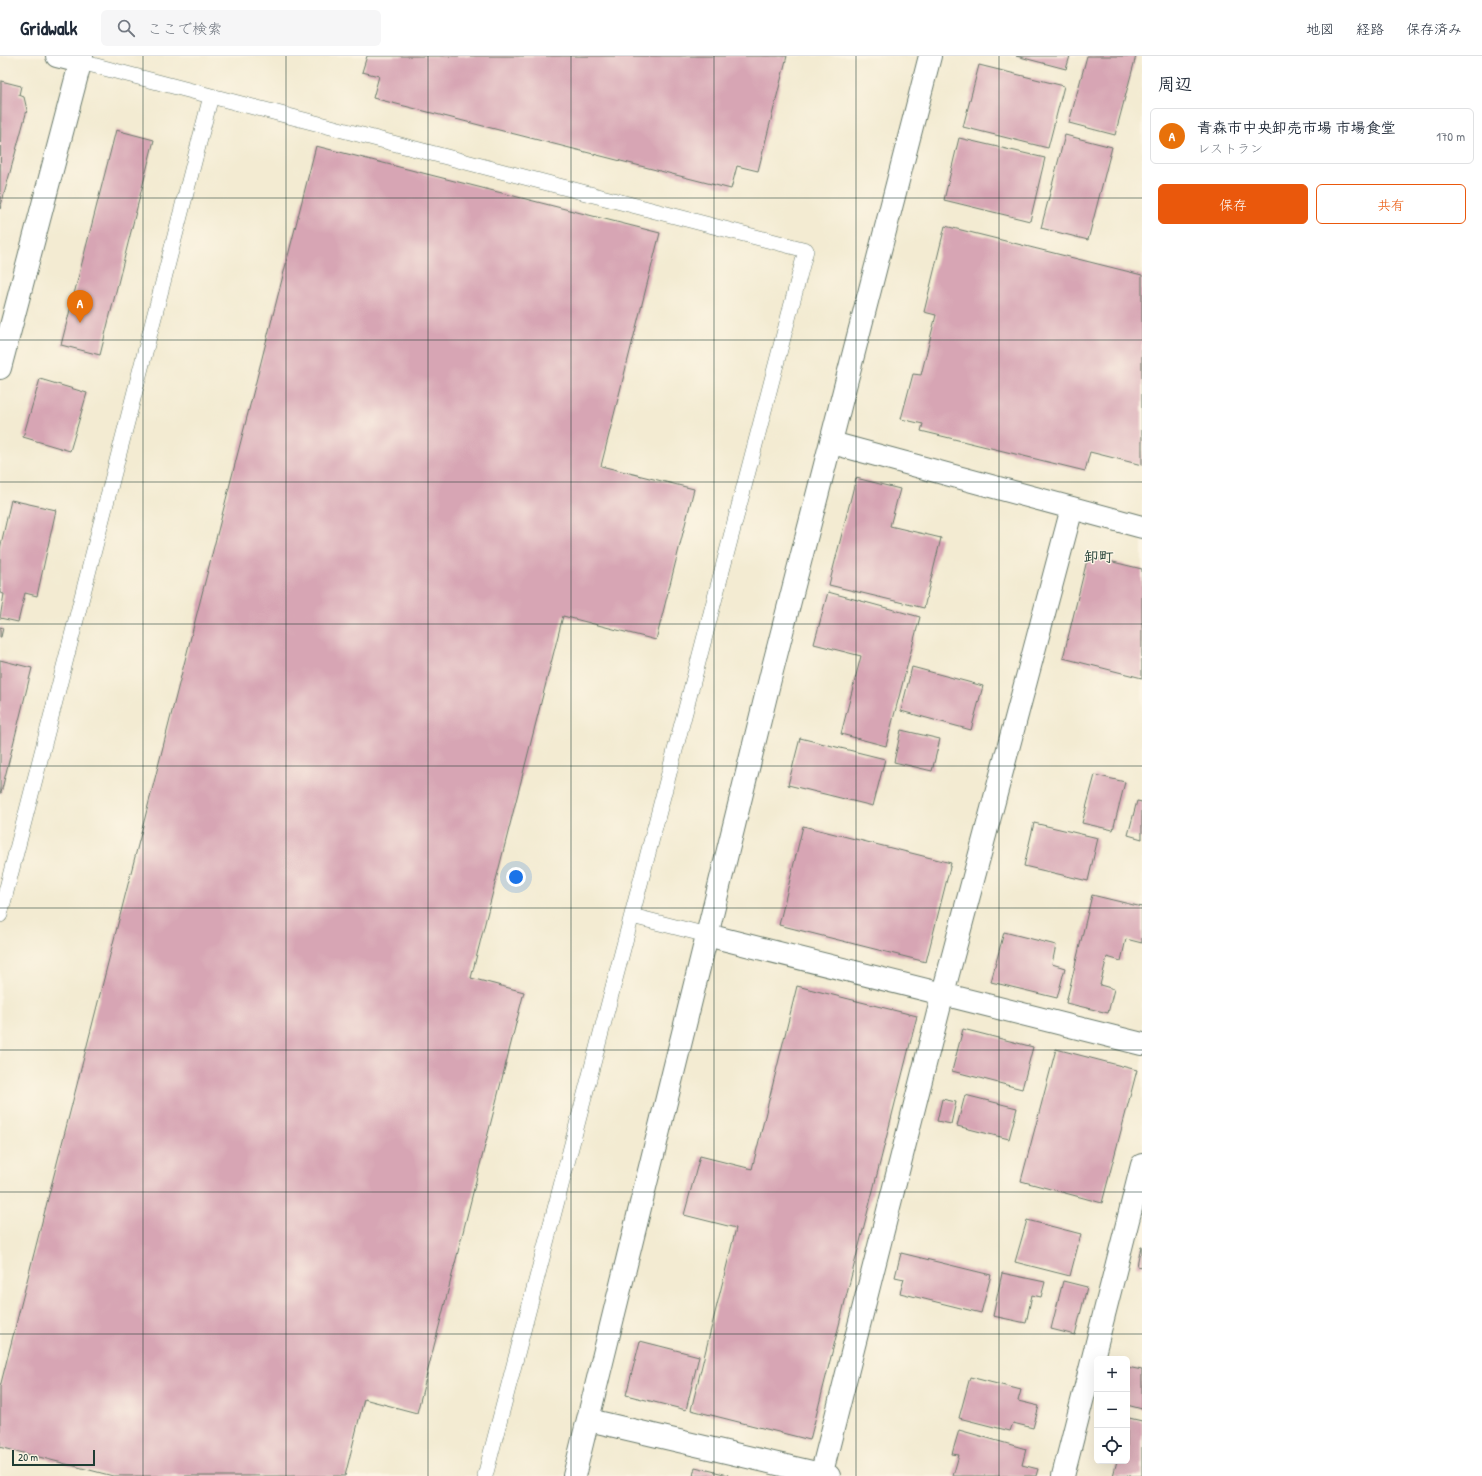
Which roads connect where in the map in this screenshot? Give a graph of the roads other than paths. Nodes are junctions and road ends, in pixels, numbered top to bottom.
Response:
1 (57, 56) edge
2 (930, 56) edge
3 (82, 59) edge
4 (211, 96) junction
5 (0, 368) edge
6 (832, 443) junction
7 (1072, 508) junction
8 (1142, 527) edge
9 (0, 915) edge
10 (632, 916) junction
11 (707, 935) junction
12 (943, 993) junction
13 (1142, 1044) edge
14 (1142, 1164) edge
15 (590, 1420) junction
16 (824, 1475) edge
17 (485, 1476) edge
18 (574, 1476) edge
19 (1063, 1476) edge

1 - 3 street
2 - 6 street
3 - 4 lane
3 - 5 street
4 - 9 lane
4 - 10 lane
6 - 7 street
6 - 11 street
7 - 8 street
7 - 12 street
10 - 11 lane
10 - 17 lane
11 - 12 street
11 - 15 street
12 - 13 street
12 - 16 street
14 - 19 street
15 - 16 street
15 - 18 street

